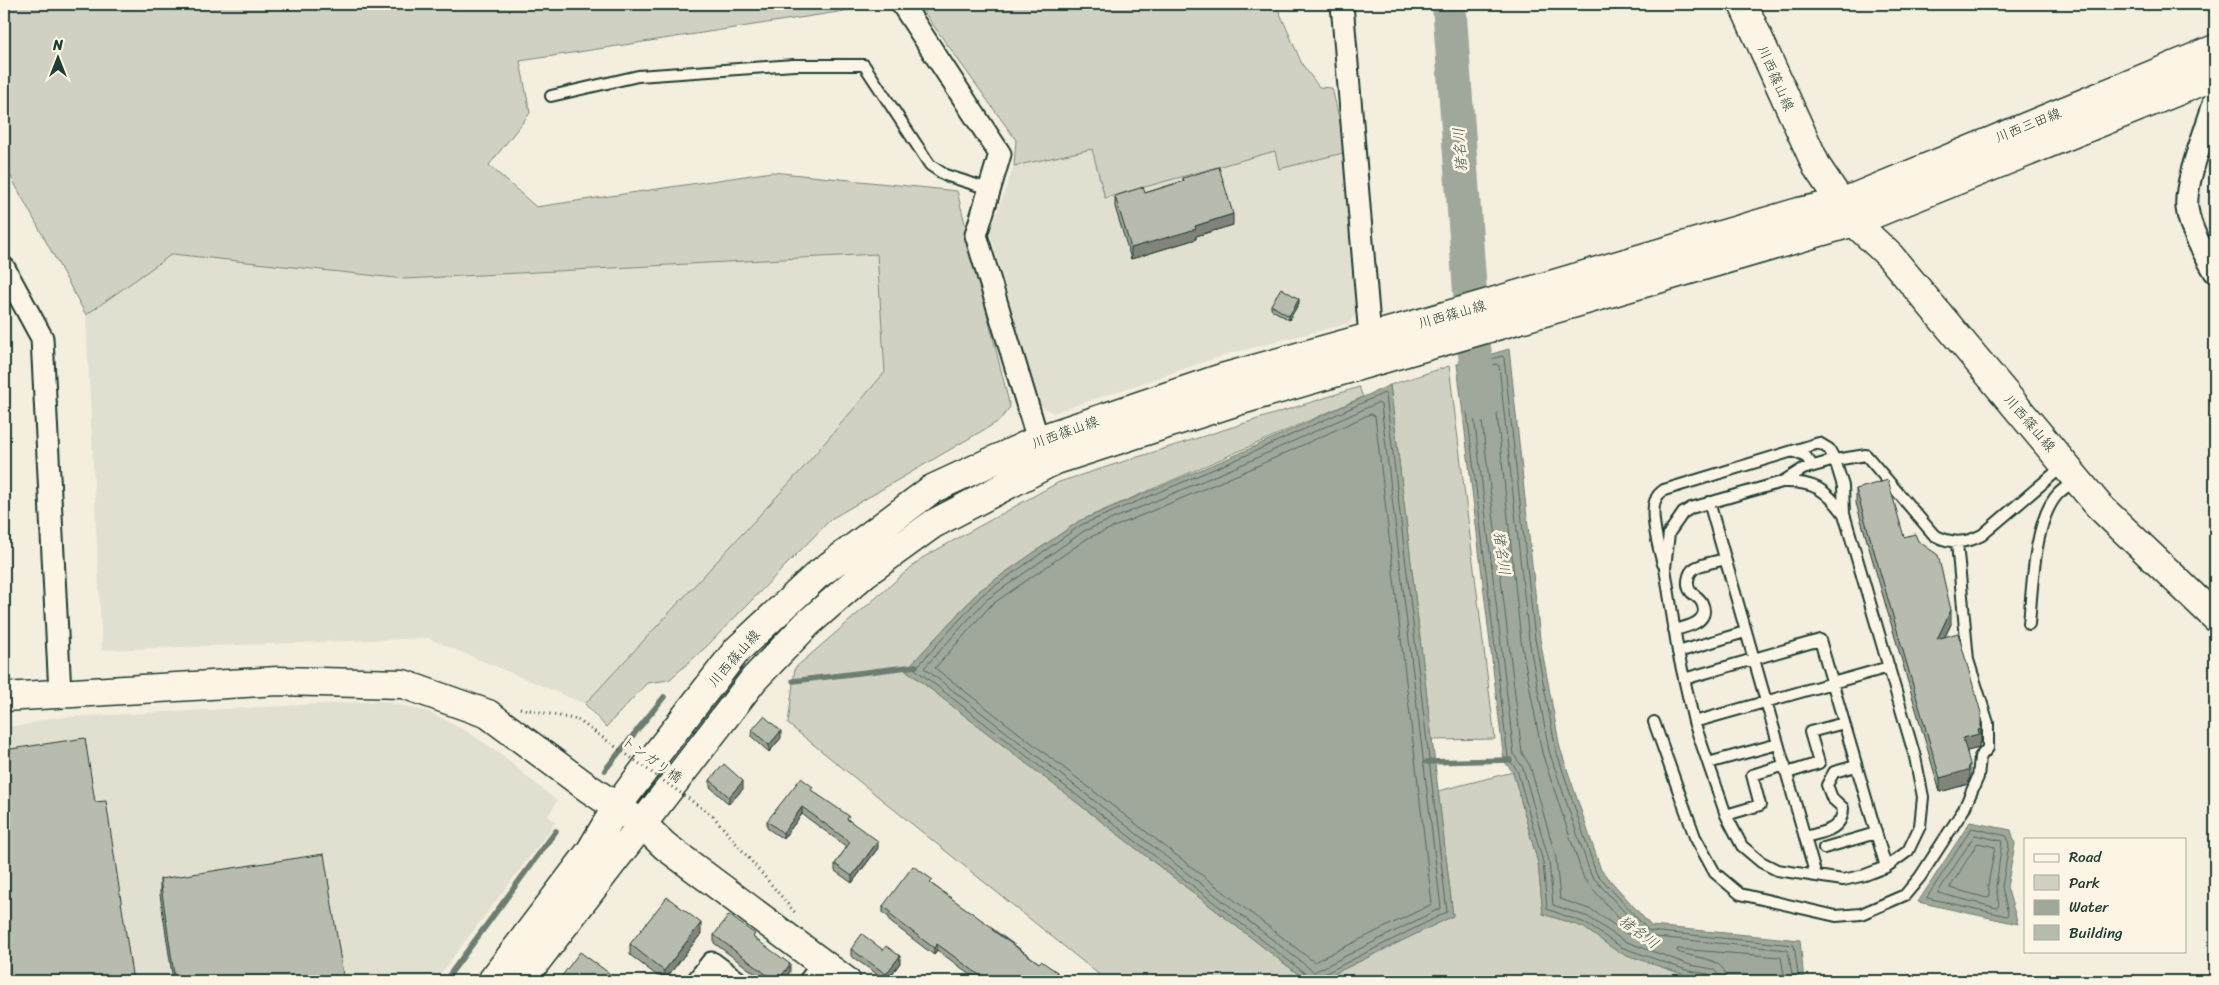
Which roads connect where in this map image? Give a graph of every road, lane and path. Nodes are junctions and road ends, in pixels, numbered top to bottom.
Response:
1 (902, 4) edge
2 (1342, 4) edge
3 (1742, 4) edge
4 (2215, 48) edge
5 (2215, 76) edge
6 (551, 96) dead end
7 (2215, 100) edge
8 (989, 189) junction
9 (1848, 212) junction
10 (4, 268) edge
11 (2215, 272) edge
12 (1430, 333) junction
13 (1370, 336) junction
14 (1038, 440) junction
15 (1793, 451) junction
16 (1835, 460) junction
17 (1813, 466) junction
18 (2071, 471) junction
19 (1782, 482) junction
20 (1709, 502) junction
21 (1844, 514) junction
22 (1957, 543) junction
23 (1725, 559) junction
24 (1665, 568) junction
25 (2215, 617) edge
26 (2029, 624) dead end
27 (1674, 630) junction
28 (1745, 632) junction
29 (1678, 652) junction
30 (1753, 660) junction
31 (1889, 667) junction
32 (1684, 679) junction
33 (1832, 683) junction
34 (60, 693) junction
35 (4, 697) edge
36 (1766, 702) junction
37 (578, 720) dead end
38 (1654, 722) dead end
39 (1694, 722) junction
40 (1844, 723) junction
41 (1778, 744) junction
42 (1708, 763) junction
43 (1856, 766) junction
44 (1786, 769) junction
45 (616, 808) junction
46 (1726, 815) junction
47 (642, 824) junction
48 (1876, 833) junction
49 (1805, 837) junction
50 (1824, 848) dead end
51 (1886, 867) junction
52 (1816, 876) junction
53 (803, 921) dead end
54 (817, 972) edge
55 (492, 981) edge
56 (520, 981) edge
57 (698, 981) edge
58 (736, 981) edge
59 (846, 981) edge

1 - 8 street
2 - 13 street
3 - 9 main road, 川西篠山線
4 - 9 main road, 川西三田線
5 - 9 main road, 川西三田線
6 - 8 lane
7 - 11 street
8 - 14 street
9 - 12 main road, 川西篠山線
9 - 18 main road, 川西篠山線
10 - 34 street
12 - 13 main road, 川西篠山線
12 - 47 main road, 川西篠山線
13 - 14 main road, 川西篠山線
14 - 45 main road, 川西篠山線
15 - 16 lane
15 - 17 lane
15 - 24 lane
16 - 17 lane
16 - 21 lane
16 - 22 lane
17 - 19 lane
18 - 22 lane
18 - 25 main road, 川西篠山線
18 - 26 lane
19 - 20 lane
19 - 21 lane
20 - 23 lane
20 - 24 lane
21 - 31 lane
22 - 38 lane
23 - 27 lane
23 - 28 lane
24 - 27 lane
27 - 29 lane
28 - 29 lane
28 - 30 lane
29 - 32 lane
30 - 32 lane
30 - 33 lane
30 - 36 lane
31 - 33 lane
31 - 51 lane
32 - 39 lane
33 - 36 lane
33 - 40 lane
34 - 35 main road
34 - 45 main road
36 - 39 lane
36 - 41 lane
37 - 53 path, トンガリ橋, bridge
39 - 42 lane
40 - 43 lane
40 - 44 lane
41 - 42 lane
41 - 44 lane
42 - 46 lane
43 - 48 lane
43 - 49 lane
44 - 46 lane
44 - 49 lane
45 - 47 main road
45 - 55 main road, 川西篠山線
46 - 52 lane
47 - 54 main road
47 - 56 main road, 川西篠山線
48 - 50 lane
48 - 51 lane
49 - 52 lane
51 - 52 lane
54 - 59 main road
57 - 58 street

